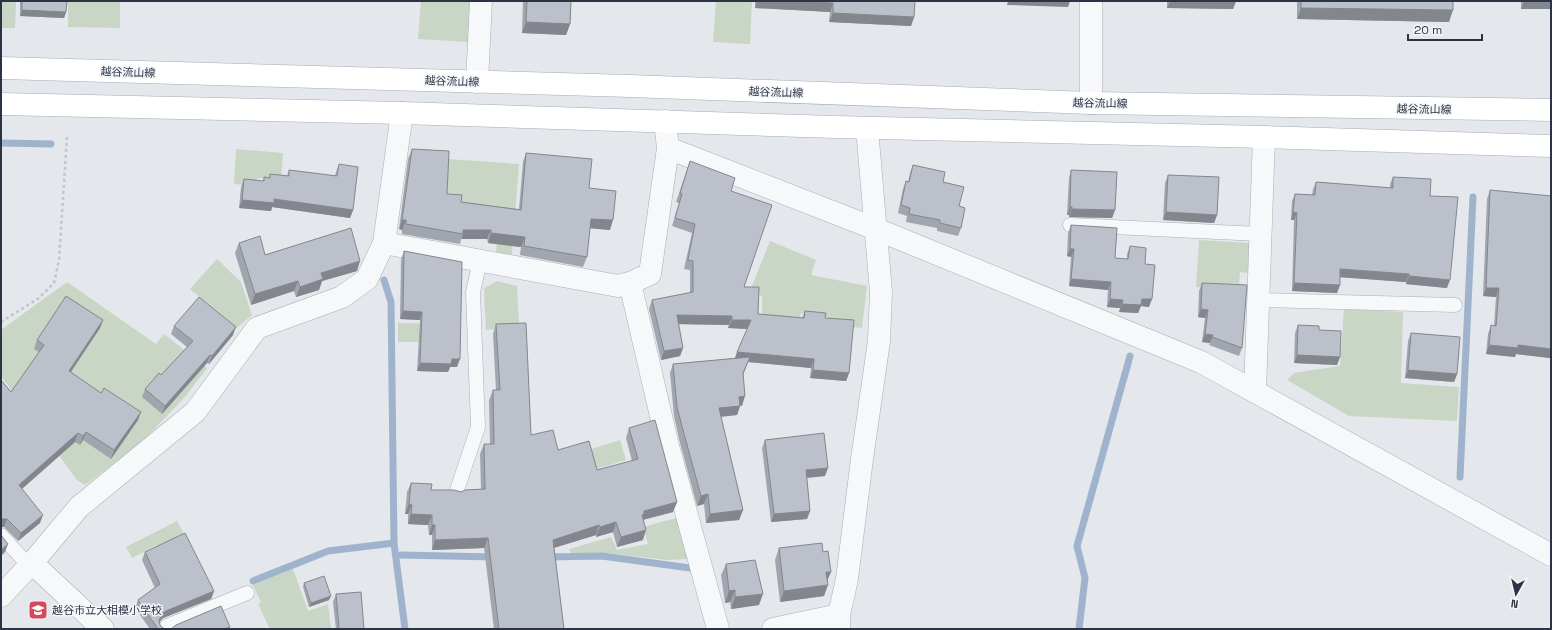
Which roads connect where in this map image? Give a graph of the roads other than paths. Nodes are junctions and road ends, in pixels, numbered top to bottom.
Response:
1 (481, 1) edge
2 (1091, 1) edge
3 (1, 68) edge
4 (477, 82) junction
5 (1091, 103) junction
6 (1, 104) edge
7 (1551, 110) edge
8 (402, 113) junction
9 (665, 121) junction
10 (867, 128) junction
11 (1264, 137) junction
12 (1551, 146) edge
13 (668, 148) junction
14 (1070, 225) edge
15 (876, 229) junction
16 (1260, 234) junction
17 (384, 243) junction
18 (480, 261) junction
19 (630, 283) junction
20 (1258, 300) junction
21 (1456, 305) dead end
22 (1255, 391) junction
23 (456, 493) edge
24 (1, 535) edge
25 (1551, 555) edge
26 (31, 564) junction
27 (247, 593) dead end
28 (1, 596) edge
29 (839, 622) edge
30 (103, 629) edge
31 (165, 629) edge
32 (718, 629) edge
33 (773, 629) edge

1 - 4 street
2 - 5 street
3 - 4 main road, 越谷流山線
4 - 5 main road, 越谷流山線
5 - 7 main road, 越谷流山線
6 - 8 main road
8 - 9 main road
8 - 17 street
9 - 10 main road
9 - 13 street
10 - 11 main road
10 - 15 street
11 - 12 main road
11 - 16 street
13 - 15 street
13 - 19 street
14 - 16 lane
15 - 22 street
15 - 29 street
16 - 20 street
17 - 18 street
17 - 26 street
18 - 19 street
18 - 23 lane
19 - 32 street
20 - 21 lane
20 - 22 street
22 - 25 street
24 - 26 lane
26 - 28 street
26 - 30 street
27 - 31 lane
29 - 33 street

